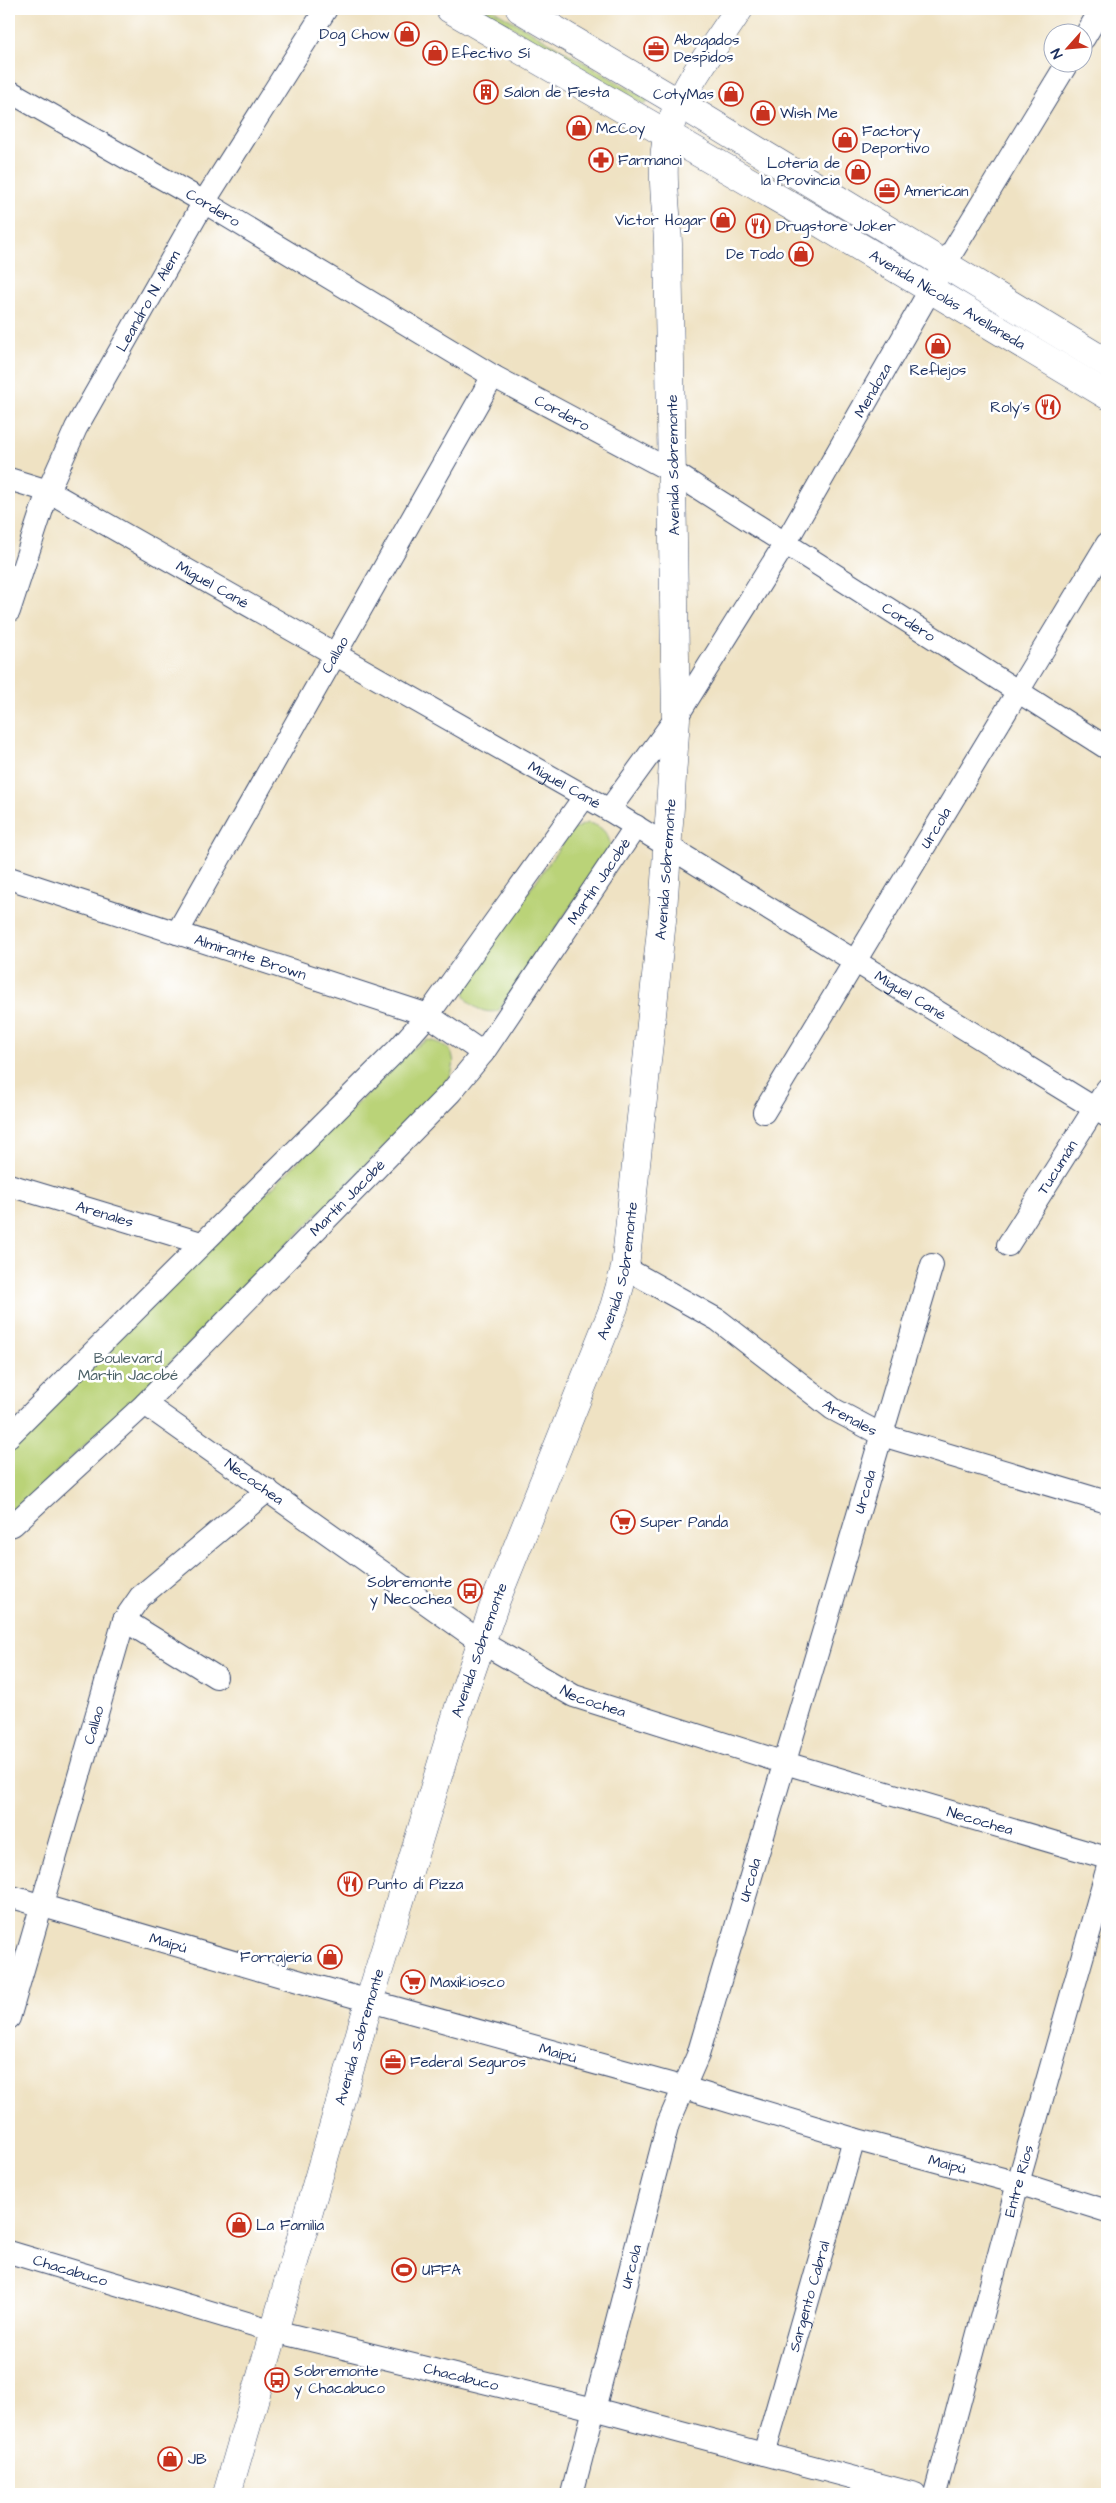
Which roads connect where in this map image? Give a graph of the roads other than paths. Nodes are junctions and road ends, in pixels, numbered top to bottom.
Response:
1 (326, 9) edge
2 (450, 9) edge
3 (520, 9) edge
4 (739, 9) edge
5 (1102, 9) edge
6 (1094, 22) edge
7 (1062, 72) edge
8 (9, 91) edge
9 (679, 102) junction
10 (667, 135) junction
11 (204, 202) junction
12 (944, 264) junction
13 (930, 289) junction
14 (1107, 363) edge
15 (493, 376) junction
16 (1107, 395) edge
17 (673, 472) junction
18 (9, 479) edge
19 (48, 490) junction
20 (786, 542) junction
21 (1107, 544) edge
22 (9, 611) edge
23 (335, 653) junction
24 (1018, 691) junction
25 (676, 718) junction
26 (1107, 748) edge
27 (585, 796) junction
28 (610, 810) junction
29 (636, 826) junction
30 (668, 846) junction
31 (9, 878) edge
32 (178, 933) junction
33 (856, 960) junction
34 (428, 1015) junction
35 (483, 1053) junction
36 (1107, 1089) edge
37 (764, 1112) dead end
38 (1101, 1112) edge
39 (9, 1185) edge
40 (201, 1243) junction
41 (1008, 1245) dead end
42 (932, 1265) dead end
43 (625, 1268) junction
44 (145, 1404) junction
45 (882, 1435) junction
46 (9, 1436) edge
47 (268, 1490) junction
48 (1107, 1502) edge
49 (9, 1526) edge
50 (124, 1620) junction
51 (481, 1642) junction
52 (216, 1677) dead end
53 (785, 1763) junction
54 (1107, 1858) edge
55 (1107, 1870) edge
56 (9, 1896) edge
57 (41, 1906) junction
58 (370, 1999) junction
59 (9, 2018) edge
60 (685, 2088) junction
61 (854, 2139) junction
62 (1018, 2183) junction
63 (1107, 2211) edge
64 (9, 2252) edge
65 (274, 2332) junction
66 (594, 2409) junction
67 (764, 2454) junction
68 (227, 2494) edge
69 (572, 2494) edge
70 (914, 2494) edge
71 (935, 2494) edge

1 - 11 street, Leandro N. Alem
2 - 10 main road, Avenida Nicolás Avellaneda
3 - 9 main road, Avenida Nicolás Avellaneda
4 - 9 main road, Avenida Sobremonte
5 - 6 street
7 - 12 street, Mendoza
8 - 11 street, Cordero
9 - 10 main road, Avenida Sobremonte
9 - 12 main road, Avenida Nicolás Avellaneda
10 - 13 main road, Avenida Nicolás Avellaneda
10 - 17 main road, Avenida Sobremonte
11 - 15 street, Cordero
11 - 19 street, Leandro N. Alem
12 - 13 street, Mendoza
12 - 14 main road, Avenida Nicolás Avellaneda
13 - 16 main road, Avenida Nicolás Avellaneda
13 - 20 street, Mendoza
15 - 17 street, Cordero
15 - 23 street, Callao
17 - 20 street, Cordero
17 - 25 main road, Avenida Sobremonte
18 - 19 street, Miguel Cané
19 - 22 street, Leandro N. Alem
19 - 23 street, Miguel Cané
20 - 24 street, Cordero
20 - 25 street, Mendoza
21 - 24 street, Urcola
23 - 27 street, Miguel Cané
23 - 32 street, Callao
24 - 26 street, Cordero
24 - 33 street, Urcola
25 - 28 street
25 - 30 main road, Avenida Sobremonte
27 - 28 street, Miguel Cané
27 - 34 street
28 - 29 street, Miguel Cané
29 - 30 street, Miguel Cané
29 - 35 street, Martín Jacobé
30 - 33 street, Miguel Cané
30 - 43 main road, Avenida Sobremonte
31 - 32 street, Almirante Brown
32 - 34 street, Almirante Brown
33 - 37 street, Urcola
33 - 38 street, Miguel Cané
34 - 35 street, Almirante Brown
34 - 40 street
35 - 44 street, Martín Jacobé
36 - 38 street, Tucumán
38 - 41 street, Tucumán
39 - 40 street, Arenales
40 - 46 street
42 - 45 street, Urcola
43 - 45 street, Arenales
43 - 51 main road, Avenida Sobremonte
44 - 47 street, Necochea
44 - 49 street, Martín Jacobé
45 - 48 street, Arenales
45 - 53 street, Urcola
47 - 50 street, Callao
47 - 51 street, Necochea
50 - 52 street
50 - 57 street, Callao
51 - 53 street, Necochea
51 - 58 main road, Avenida Sobremonte
53 - 54 street, Necochea
53 - 60 street, Urcola
55 - 62 street, Entre Ríos
56 - 57 street, Maipú
57 - 58 street, Maipú
57 - 59 street, Callao
58 - 60 street, Maipú
58 - 65 main road, Avenida Sobremonte
60 - 61 street, Maipú
60 - 66 street, Urcola
61 - 62 street, Maipú
61 - 67 street, Sargento Cabral
62 - 63 street, Maipú
62 - 71 street, Entre Ríos
64 - 65 street, Chacabuco
65 - 66 street, Chacabuco
65 - 68 main road, Avenida Sobremonte
66 - 67 street, Chacabuco
66 - 69 street, Urcola
67 - 70 street, Chacabuco

